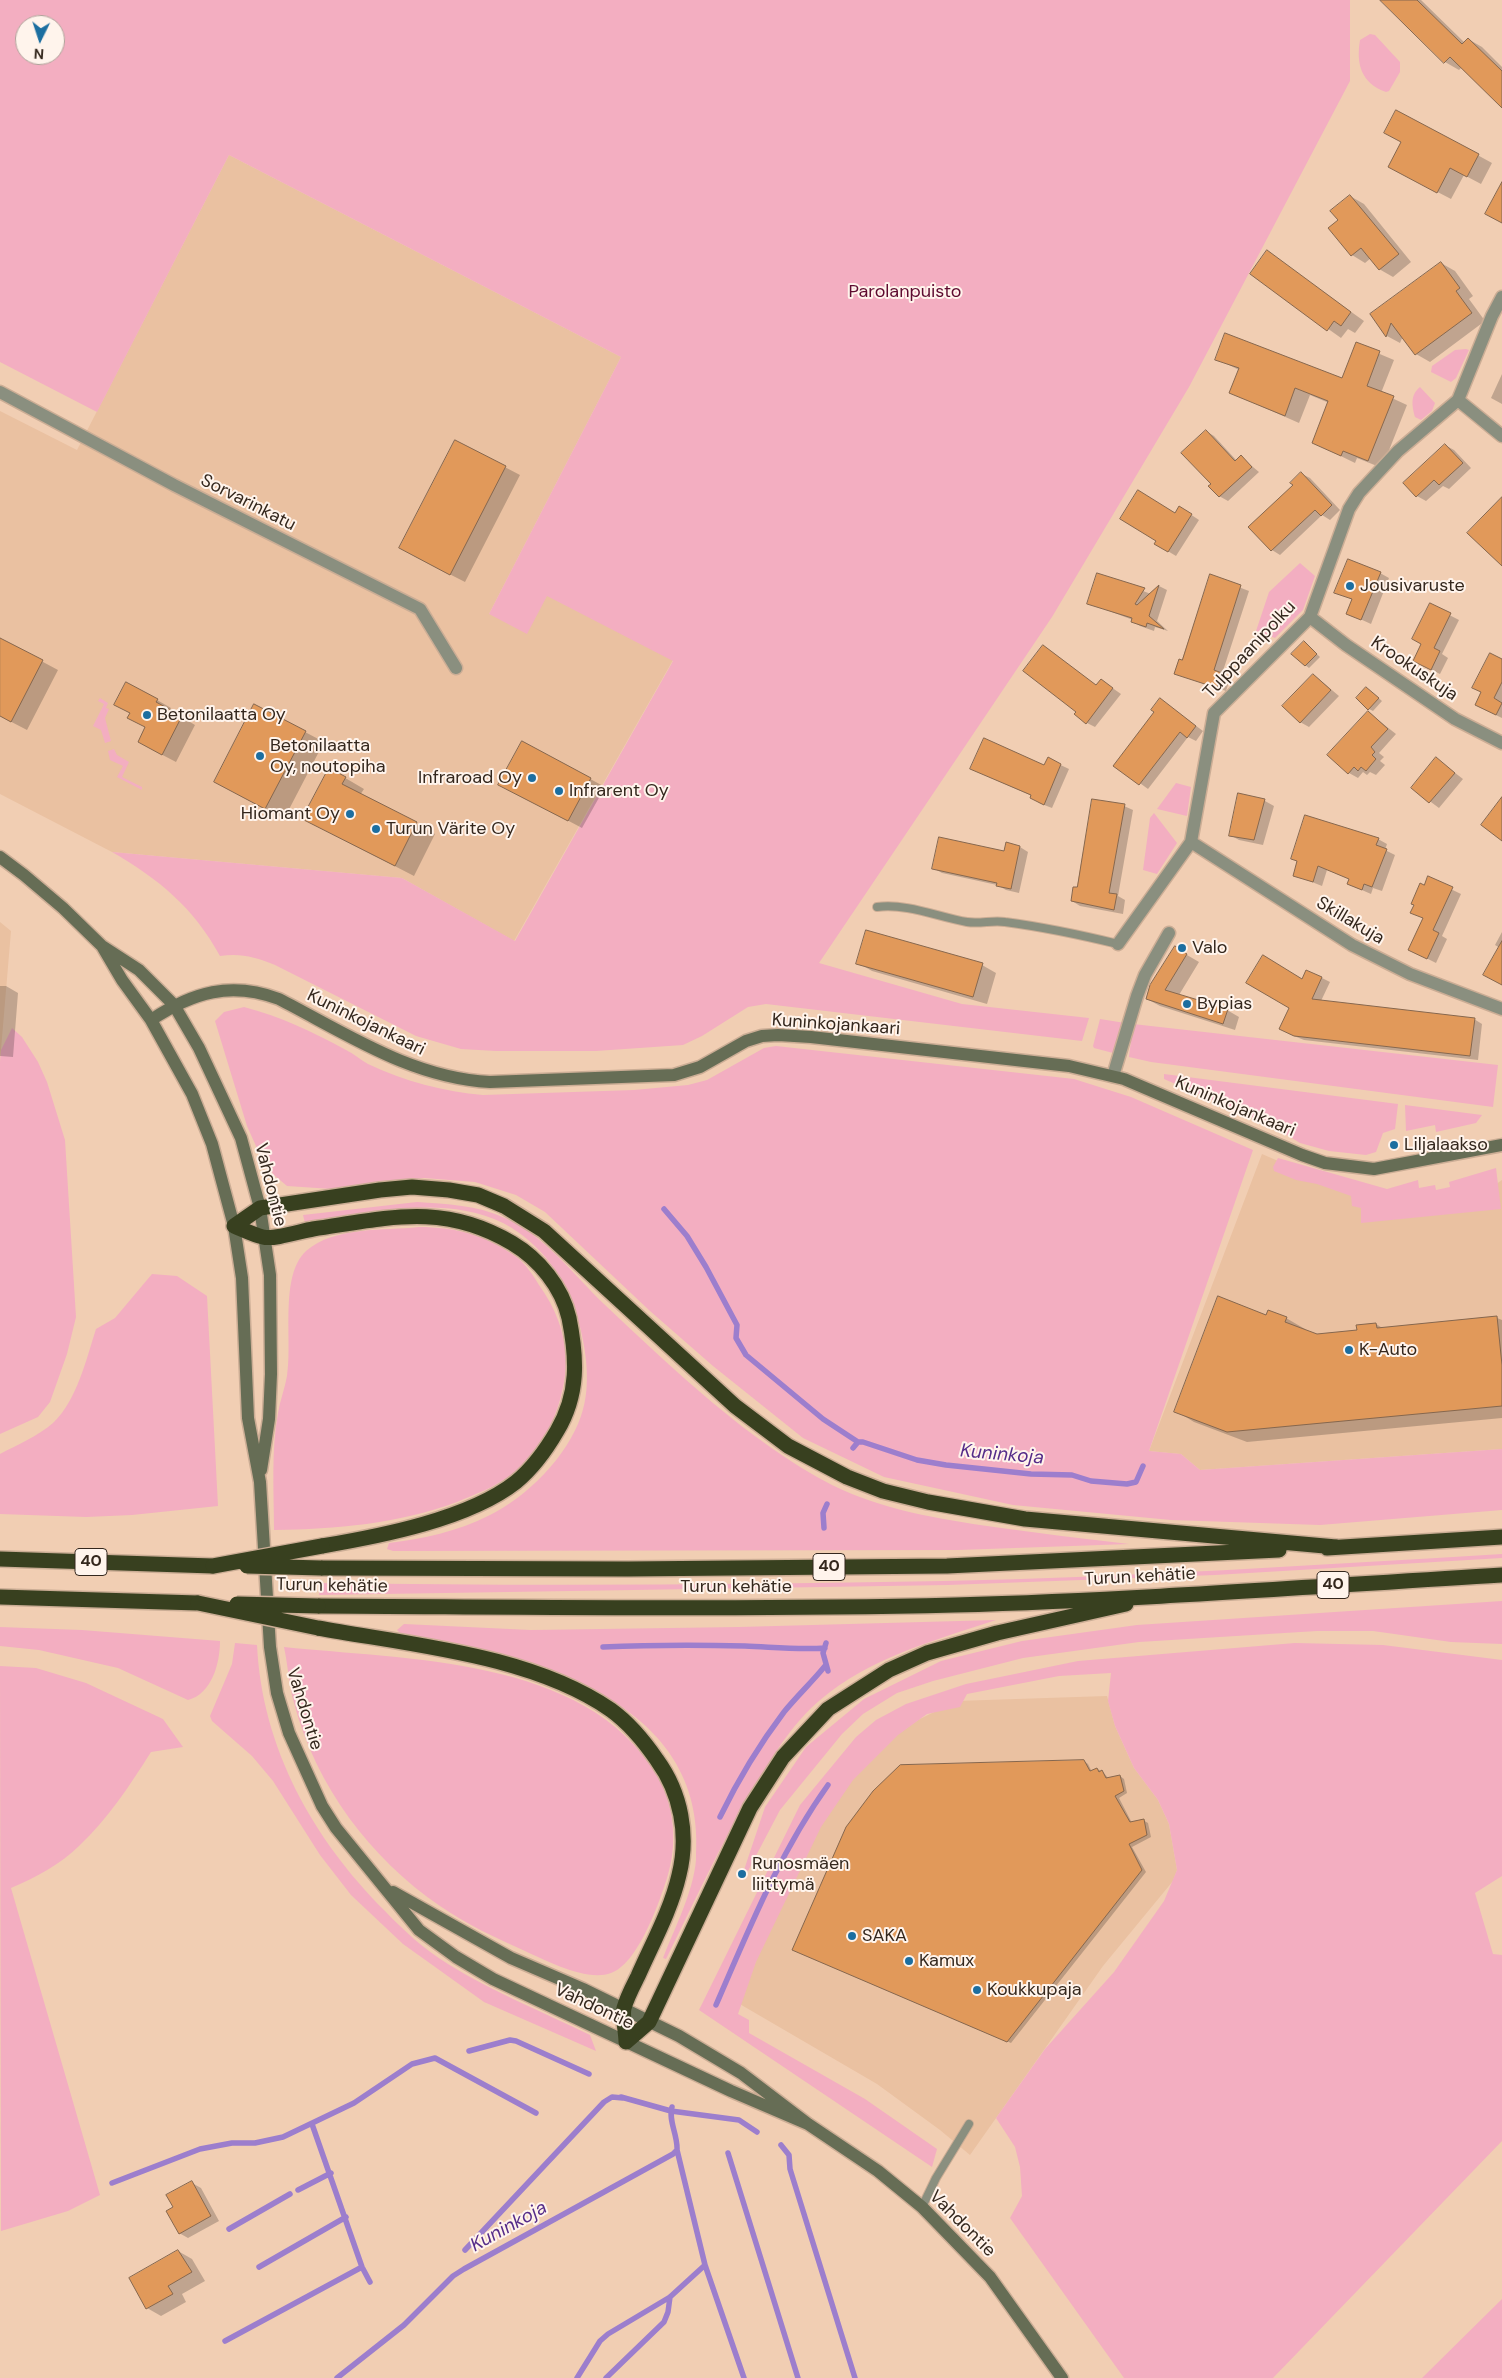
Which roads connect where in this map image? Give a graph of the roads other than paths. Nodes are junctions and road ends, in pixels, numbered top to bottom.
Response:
1 (1502, 297) edge
2 (0, 392) edge
3 (1458, 400) junction
4 (1502, 436) edge
5 (1310, 617) junction
6 (456, 668) dead end
7 (1502, 743) edge
8 (1191, 842) junction
9 (0, 857) edge
10 (877, 907) dead end
11 (1169, 934) dead end
12 (1118, 944) joint
13 (102, 946) junction
14 (174, 1005) junction
15 (1502, 1010) edge
16 (151, 1020) junction
17 (1113, 1076) junction
18 (1502, 1145) edge
19 (260, 1208) junction
20 (234, 1226) junction
21 (266, 1238) junction
22 (260, 1482) junction
23 (1502, 1537) edge
24 (1336, 1547) junction
25 (0, 1559) edge
26 (213, 1566) junction
27 (1502, 1575) edge
28 (1164, 1595) junction
29 (0, 1597) edge
30 (198, 1603) junction
31 (388, 1890) junction
32 (624, 2009) junction
33 (649, 2022) junction
34 (626, 2042) junction
35 (808, 2124) junction
36 (969, 2124) dead end
37 (922, 2207) junction
38 (1062, 2378) edge

1 - 3 street, Tulppaanipolku
2 - 6 street, Sorvarinkatu
3 - 4 street
3 - 5 street, Tulppaanipolku
5 - 7 street, Krookuskuja
5 - 8 street, Tulppaanipolku
8 - 12 street, Tulppaanipolku
8 - 15 street, Skillakuja
9 - 13 street, Vahdontie
10 - 12 lane
11 - 17 street
13 - 14 street, Vahdontie
13 - 16 street, Vahdontie
14 - 16 street, Kuninkojankaari
14 - 17 street, Kuninkojankaari
14 - 19 street, Vahdontie
16 - 20 street, Vahdontie
17 - 18 street, Kuninkojankaari
19 - 20 highway
19 - 21 street, Vahdontie
19 - 24 highway
20 - 21 highway
20 - 22 street, Vahdontie
21 - 22 street, Vahdontie
21 - 26 highway, bridge
22 - 31 street, Vahdontie
23 - 24 highway, Turun kehätie / 40
24 - 26 highway, Turun kehätie / 40, bridge
25 - 26 highway, Turun kehätie / 40
27 - 28 highway, Turun kehätie / 40
28 - 30 highway, Turun kehätie / 40, bridge
28 - 33 highway
29 - 30 highway, Turun kehätie / 40
30 - 32 highway, bridge
31 - 32 street, Vahdontie
31 - 34 street, Vahdontie
32 - 33 street, Vahdontie
32 - 34 highway
33 - 34 highway
33 - 35 street, Vahdontie
34 - 35 street, Vahdontie
35 - 37 street, Vahdontie
36 - 37 lane
37 - 38 street, Vahdontie

